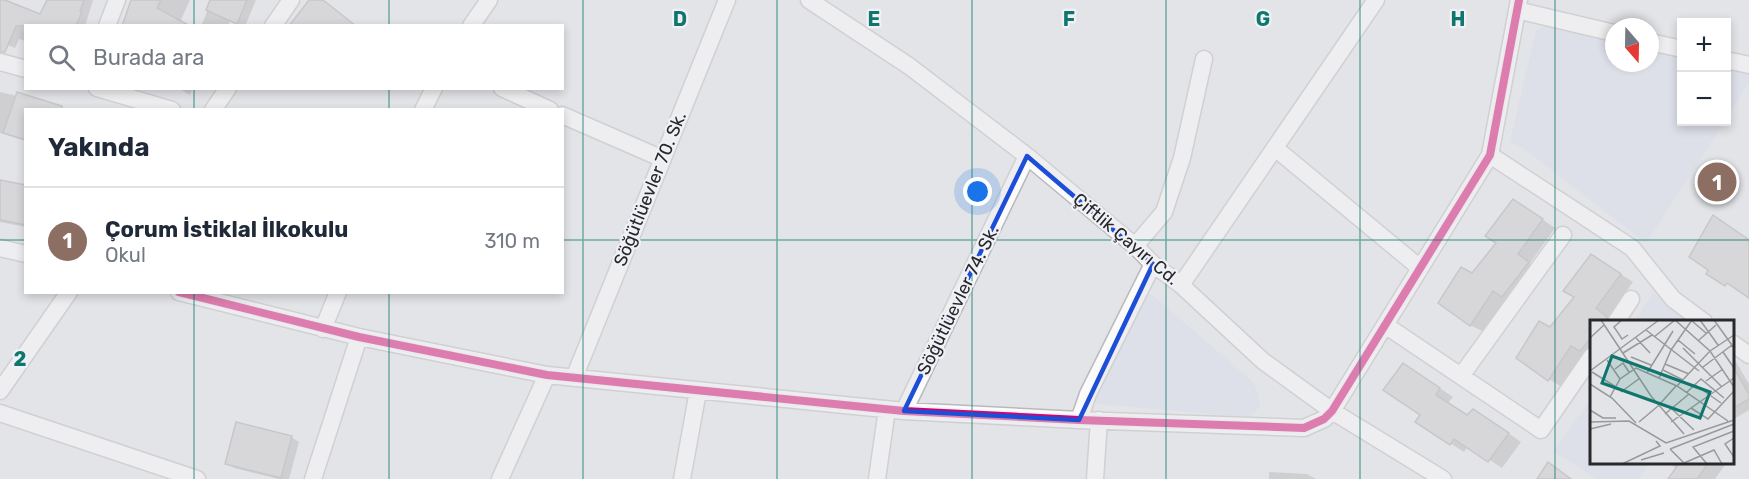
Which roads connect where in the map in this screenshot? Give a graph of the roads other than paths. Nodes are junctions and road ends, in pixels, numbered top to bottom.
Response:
1 (117, 0) edge
2 (291, 0) edge
3 (489, 0) edge
4 (727, 0) edge
5 (808, 0) edge
6 (1376, 0) edge
7 (1518, 5) edge
8 (108, 24) edge
9 (274, 24) edge
10 (472, 24) edge
11 (1605, 30) edge
12 (1659, 44) edge
13 (1677, 48) edge
14 (1204, 59) dead end
15 (1731, 61) edge
16 (0, 62) edge
17 (1749, 65) edge
18 (24, 68) edge
19 (104, 90) edge
20 (227, 90) edge
21 (433, 90) edge
22 (506, 90) edge
23 (165, 108) edge
24 (214, 108) edge
25 (424, 108) edge
26 (546, 108) edge
27 (564, 116) edge
28 (1275, 148) junction
29 (1490, 155) junction
30 (1027, 156) junction
31 (663, 159) junction
32 (1563, 235) dead end
33 (1135, 246) junction
34 (0, 248) edge
35 (24, 254) edge
36 (1153, 264) junction
37 (1420, 268) junction
38 (1181, 285) junction
39 (68, 294) edge
40 (187, 294) edge
41 (337, 294) edge
42 (1631, 299) dead end
43 (1617, 320) edge
44 (1703, 320) edge
45 (1385, 325) junction
46 (323, 329) junction
47 (359, 337) junction
48 (1734, 344) edge
49 (1749, 355) edge
50 (1590, 360) edge
51 (547, 375) junction
52 (1461, 376) junction
53 (574, 378) junction
54 (0, 391) edge
55 (698, 391) junction
56 (887, 409) junction
57 (904, 411) junction
58 (1332, 411) junction
59 (0, 413) edge
60 (1079, 420) junction
61 (1099, 420) junction
62 (194, 479) edge
63 (313, 479) edge
64 (500, 479) edge
65 (682, 479) edge
66 (877, 479) edge
67 (1095, 479) edge
68 (1443, 479) edge

1 - 8 street
2 - 9 street
3 - 10 street
4 - 31 street, Söğütlüevler 70. Sk.
5 - 30 street, Çiftlik Çayırı Cd.
6 - 28 street
7 - 11 street
7 - 29 street
12 - 13 street
14 - 33 street
15 - 17 street
16 - 18 street
19 - 23 street
20 - 24 street
21 - 25 street
22 - 26 street
27 - 31 street
28 - 37 street
28 - 38 street
29 - 37 street
29 - 44 street
30 - 33 street, Çiftlik Çayırı Cd.
30 - 57 street, Söğütlüevler 74. Sk.
31 - 53 street, Söğütlüevler 70. Sk.
32 - 52 street
33 - 36 street, Çiftlik Çayırı Cd.
34 - 35 street
36 - 38 street, Çiftlik Çayırı Cd.
36 - 60 street
37 - 45 street
38 - 58 street, Çiftlik Çayırı Cd.
39 - 54 street
40 - 46 street
41 - 46 street
42 - 43 street
45 - 52 street
45 - 58 street
46 - 47 street
47 - 51 street
47 - 63 street
48 - 49 street
50 - 52 street
51 - 53 street
51 - 64 street
53 - 55 street
55 - 56 street
55 - 65 street
56 - 57 street
56 - 66 street
57 - 60 street
58 - 61 street
58 - 68 street, Çiftlik Çayırı Cd.
59 - 62 street
60 - 61 street
61 - 67 street

